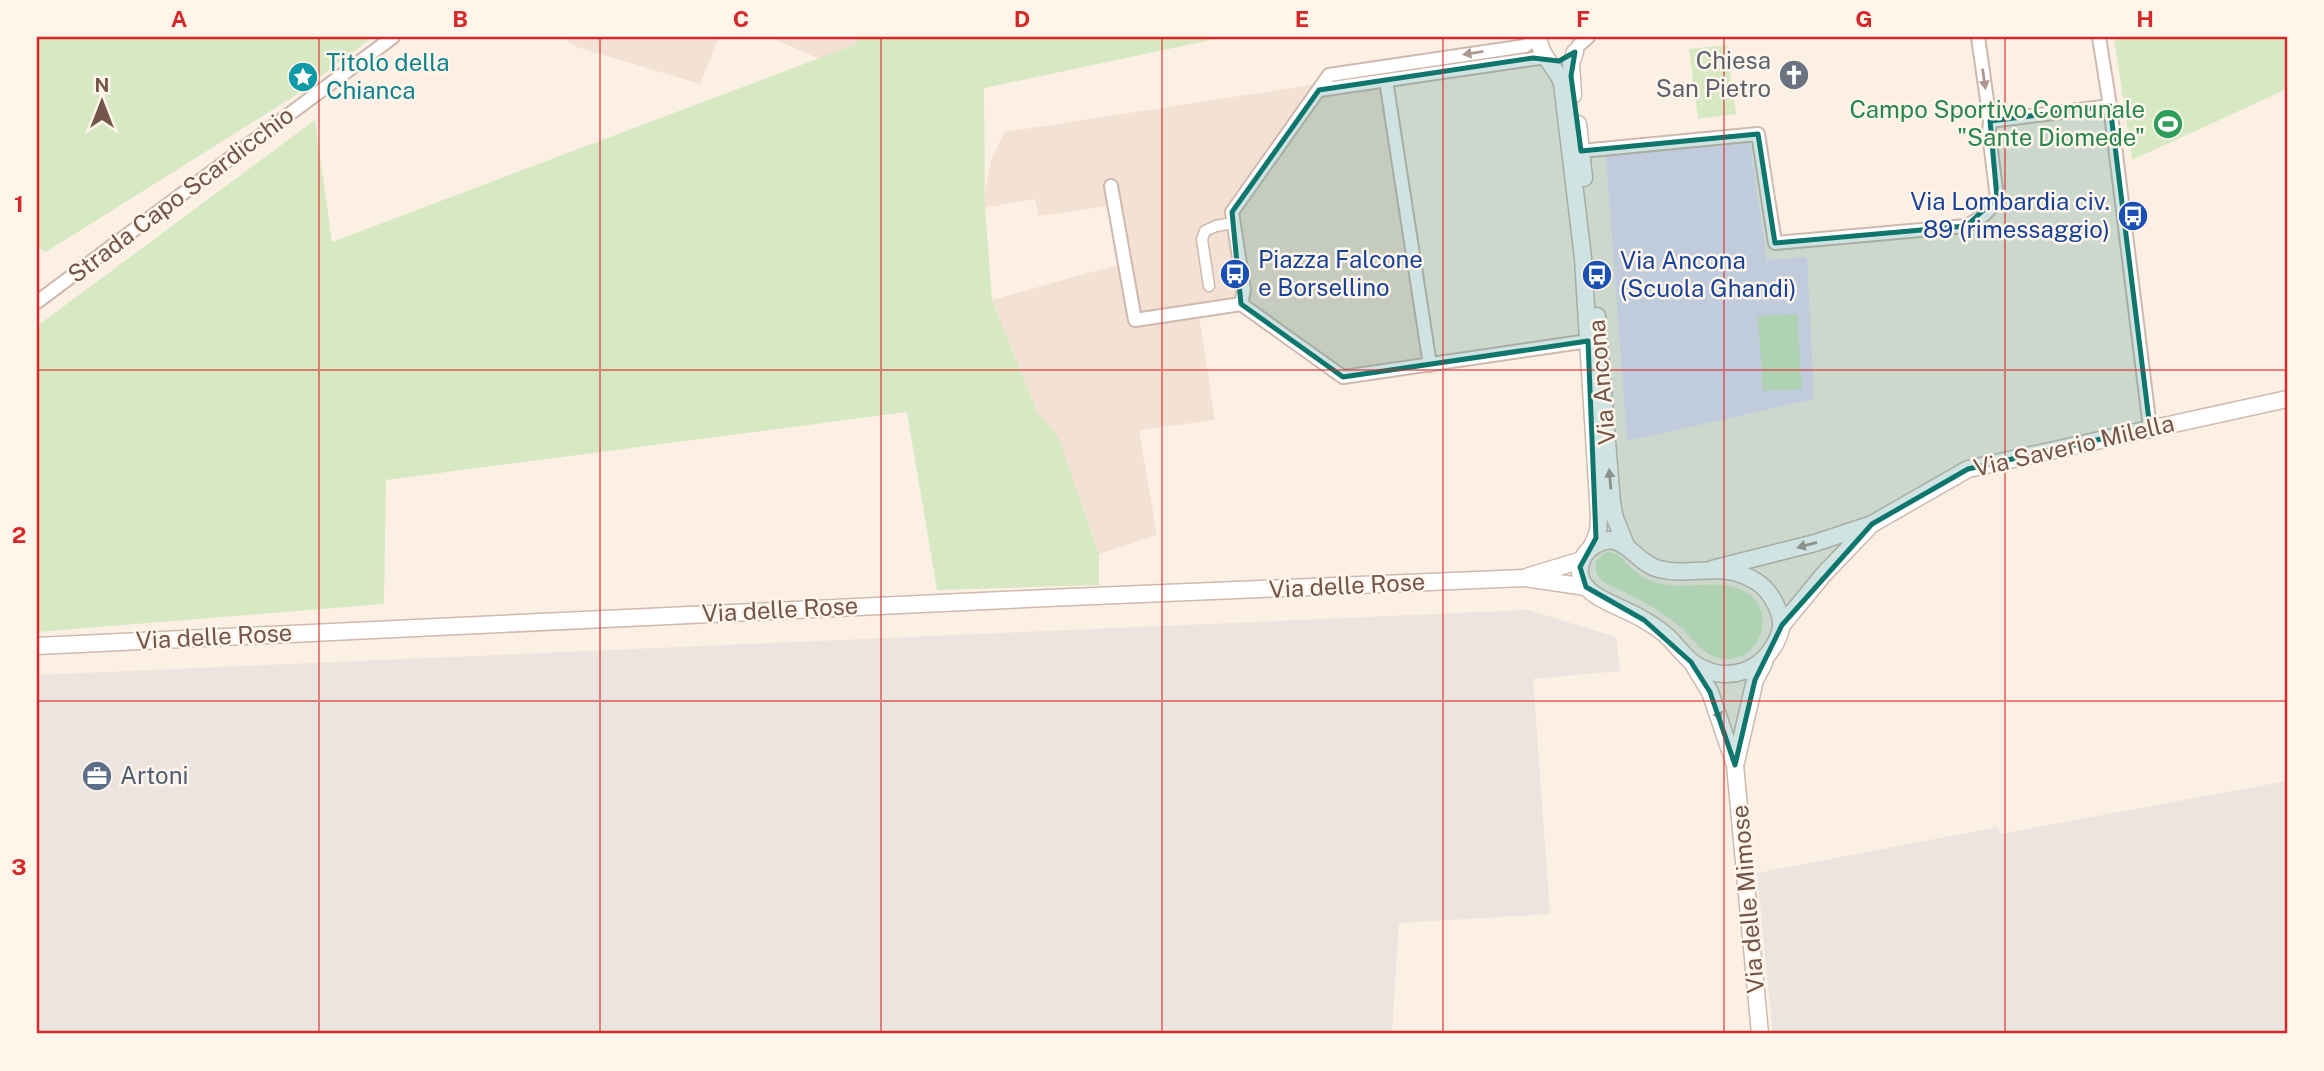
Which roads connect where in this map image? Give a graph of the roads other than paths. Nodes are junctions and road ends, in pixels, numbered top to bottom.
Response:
1 (393, 37) edge
2 (1538, 37) edge
3 (1978, 37) edge
4 (2099, 37) edge
5 (1580, 43) edge
6 (1546, 57) junction
7 (1386, 80) junction
8 (1319, 90) junction
9 (2110, 106) junction
10 (1990, 121) junction
11 (1581, 151) junction
12 (1111, 186) dead end
13 (1233, 223) junction
14 (1209, 286) dead end
15 (37, 302) edge
16 (1241, 304) junction
17 (1588, 341) junction
18 (1430, 365) junction
19 (2287, 399) edge
20 (2150, 428) junction
21 (1872, 524) junction
22 (1626, 544) junction
23 (1587, 553) junction
24 (1712, 569) junction
25 (1524, 578) junction
26 (1586, 587) junction
27 (1782, 625) junction
28 (37, 646) edge
29 (1767, 658) junction
30 (1692, 662) junction
31 (1735, 765) junction
32 (1760, 1034) edge

1 - 15 street, Strada Capo Scardicchio
2 - 6 street, Via Ancona
2 -> 8 street
3 -> 10 street
4 - 9 street
5 - 6 street
5 - 11 street, Via Ancona
6 - 7 street
6 - 17 street, Via Ancona
7 - 8 street
7 - 18 street
8 - 13 street
9 - 10 street
9 - 20 street
10 - 11 street
22 -> 11 street, Via Ancona
12 - 16 street
13 - 14 street
13 - 16 street
16 - 18 street
17 - 18 street
17 - 23 street, Via Ancona
19 - 20 street, Via Saverio Milella
20 - 21 street, Via Saverio Milella
21 -> 24 street
21 - 27 street
22 - 23 street, Via delle Rose
22 - 24 street
23 - 25 street, Via delle Rose
23 - 26 street, Via Ancona
24 - 27 street
25 - 26 street, Via delle Rose
25 - 28 street, Via delle Rose
26 - 30 street, Via delle Mimose
27 - 29 street, Via delle Mimose
29 - 30 street
29 - 31 street, Via delle Mimose
30 -> 31 street, Via delle Mimose
31 - 32 street, Via delle Mimose

